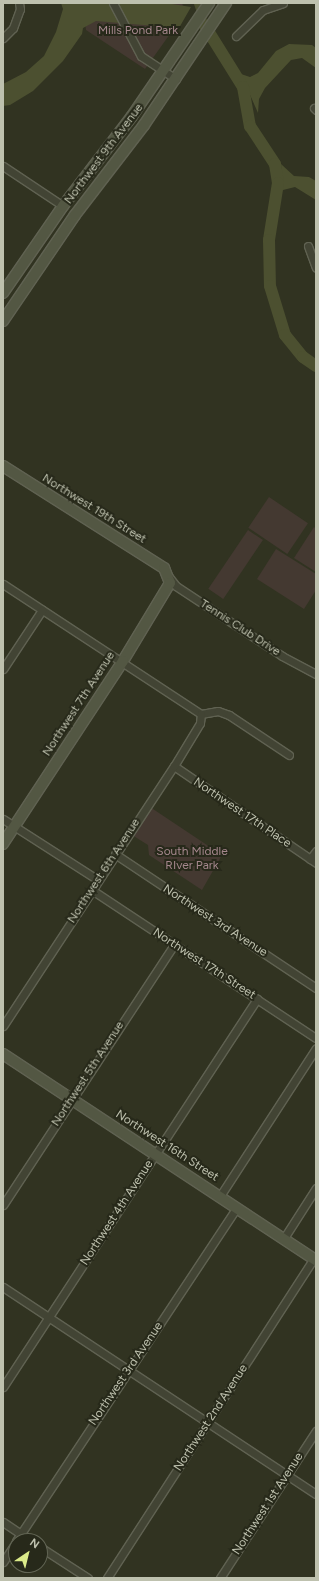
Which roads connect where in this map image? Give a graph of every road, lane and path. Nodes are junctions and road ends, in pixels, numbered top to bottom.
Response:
1 (112, 3) edge
2 (208, 3) edge
3 (283, 3) edge
4 (20, 6) edge
5 (224, 6) edge
6 (236, 36) dead end
7 (3, 38) edge
8 (163, 71) junction
9 (176, 79) junction
10 (3, 166) edge
11 (77, 187) junction
12 (63, 206) junction
13 (75, 215) junction
14 (62, 234) junction
15 (308, 246) dead end
16 (316, 268) edge
17 (3, 293) edge
18 (3, 321) edge
19 (3, 466) edge
20 (169, 576) junction
21 (3, 584) edge
22 (42, 610) junction
23 (123, 661) junction
24 (3, 669) edge
25 (316, 674) edge
26 (201, 714) junction
27 (290, 755) dead end
28 (174, 766) junction
29 (3, 819) edge
30 (14, 826) junction
31 (3, 844) edge
32 (316, 851) edge
33 (115, 854) junction
34 (313, 861) edge
35 (98, 880) junction
36 (92, 890) junction
37 (174, 945) junction
38 (316, 988) edge
39 (257, 999) junction
40 (3, 1026) edge
41 (316, 1038) edge
42 (316, 1048) edge
43 (3, 1054) edge
44 (72, 1100) junction
45 (156, 1154) junction
46 (316, 1188) edge
47 (220, 1196) junction
48 (3, 1205) edge
49 (237, 1207) junction
50 (284, 1238) junction
51 (315, 1259) edge
52 (3, 1287) edge
53 (49, 1317) junction
54 (129, 1369) junction
55 (3, 1387) edge
56 (208, 1423) junction
57 (316, 1431) edge
58 (287, 1474) junction
59 (316, 1494) edge
60 (3, 1522) edge
61 (20, 1533) edge
62 (22, 1533) edge
63 (48, 1552) edge
64 (88, 1578) edge
65 (107, 1578) edge
66 (220, 1578) edge

1 - 8 street
2 - 8 street, Northwest 9th Avenue
3 - 6 street
4 - 7 street
5 - 9 street, Northwest 9th Avenue
8 - 9 street
8 - 11 street, Northwest 9th Avenue
9 - 13 street, Northwest 9th Avenue
10 - 12 street
11 - 12 street, Northwest 9th Avenue
11 - 13 street
12 - 14 street
12 - 17 street, Northwest 9th Avenue
13 - 14 street, Northwest 9th Avenue
14 - 18 street, Northwest 9th Avenue
15 - 16 street
19 - 20 street, Northwest 19th Street
20 - 23 street, Northwest 7th Avenue
20 - 25 street, Tennis Club Drive
21 - 22 street
22 - 23 street
22 - 24 street
23 - 26 street
23 - 30 street, Northwest 7th Avenue
26 - 27 street
26 - 28 street, Northwest 6th Avenue
28 - 33 street, Northwest 6th Avenue
28 - 34 street, Northwest 17th Place
29 - 30 street
30 - 31 street, Northwest 7th Avenue
30 - 35 street
32 - 34 street, Northwest 17th Place
33 - 35 street, Northwest 6th Avenue
33 - 38 street, Northwest 3rd Avenue
35 - 36 street, Northwest 6th Avenue
36 - 37 street, Northwest 17th Street
36 - 40 street, Northwest 6th Avenue
37 - 39 street, Northwest 17th Street
37 - 44 street, Northwest 5th Avenue
39 - 41 street, Northwest 17th Street
39 - 45 street, Northwest 4th Avenue
42 - 47 street
43 - 44 street, Northwest 16th Street
44 - 45 street, Northwest 16th Street
44 - 48 street, Northwest 5th Avenue
45 - 47 street, Northwest 16th Street
45 - 53 street, Northwest 4th Avenue
46 - 50 street
47 - 49 street, Northwest 16th Street
49 - 50 street, Northwest 16th Street
49 - 54 street, Northwest 3rd Avenue
50 - 51 street, Northwest 16th Street
51 - 56 street, Northwest 2nd Avenue
52 - 53 street
53 - 54 street
53 - 55 street, Northwest 4th Avenue
54 - 56 street
54 - 62 street, Northwest 3rd Avenue
56 - 58 street
56 - 65 street, Northwest 2nd Avenue
57 - 58 street, Northwest 1st Avenue
58 - 59 street
58 - 66 street, Northwest 1st Avenue
60 - 61 street
63 - 64 street

